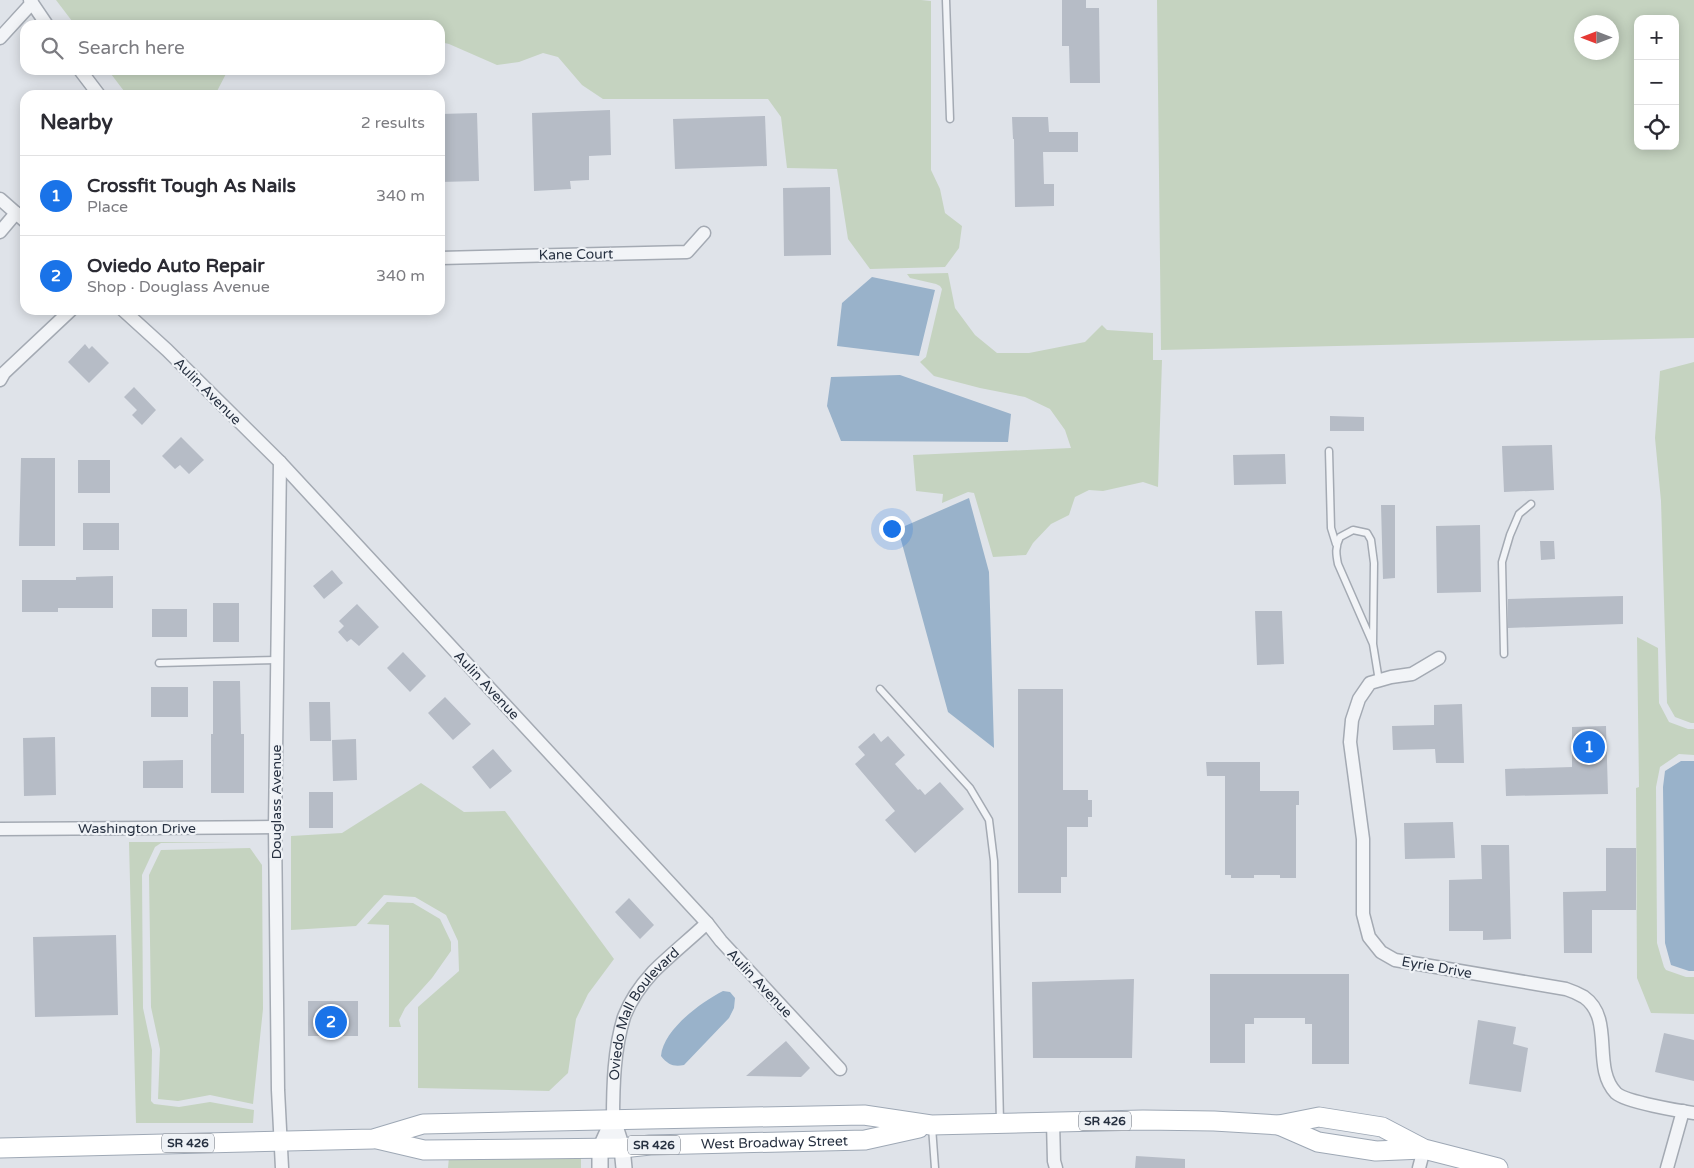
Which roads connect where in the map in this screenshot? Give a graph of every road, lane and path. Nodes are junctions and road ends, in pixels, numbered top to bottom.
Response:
1 (946, 0) edge
2 (31, 2) edge
3 (44, 20) edge
4 (0, 38) edge
5 (84, 75) edge
6 (94, 90) edge
7 (950, 118) dead end
8 (0, 199) edge
9 (20, 217) edge
10 (0, 232) edge
11 (704, 233) dead end
12 (445, 258) edge
13 (66, 315) edge
14 (128, 315) edge
15 (0, 380) edge
16 (1329, 451) dead end
17 (280, 462) junction
18 (1531, 504) dead end
19 (1336, 544) junction
20 (1373, 644) junction
21 (1504, 654) dead end
22 (1439, 658) dead end
23 (277, 660) junction
24 (160, 663) dead end
25 (1379, 681) junction
26 (880, 689) dead end
27 (275, 827) junction
28 (0, 829) edge
29 (707, 923) junction
30 (840, 1069) dead end
31 (1689, 1112) edge
32 (613, 1120) junction
33 (1053, 1122) junction
34 (1000, 1123) junction
35 (932, 1125) junction
36 (1279, 1125) junction
37 (376, 1138) junction
38 (282, 1141) junction
39 (0, 1148) edge
40 (600, 1148) junction
41 (622, 1148) junction
42 (1424, 1148) junction
43 (282, 1168) edge
44 (600, 1168) edge
45 (624, 1168) edge
46 (935, 1168) edge
47 (1056, 1168) edge
48 (1419, 1168) edge
49 (1498, 1168) edge
50 (1667, 1168) edge

1 - 7 lane
2 - 3 street
2 - 4 street
5 - 6 street
8 - 9 street
9 - 10 street
11 - 12 street, Kane Court
13 - 15 street
14 - 17 street, Aulin Avenue
16 - 19 lane
17 - 23 street, Douglass Avenue
17 - 29 street, Aulin Avenue
18 - 21 lane
19 - 20 lane
19 - 20 lane
20 - 25 lane
22 - 25 street, Eyrie Drive
23 - 24 lane
23 - 27 street, Douglass Avenue
25 - 31 street, Eyrie Drive
26 - 34 lane
27 - 28 street, Washington Drive
27 - 38 street, Douglass Avenue
29 - 30 street, Aulin Avenue
29 - 32 street, Oviedo Mall Boulevard
31 - 50 street, Eyrie Drive
32 - 35 main road, West Broadway Street / SR 426
32 - 37 main road, West Broadway Street / SR 426
32 - 40 street, Oviedo Mall Boulevard
32 - 41 street, Oviedo Mall Boulevard
33 - 34 main road, West Broadway Street / SR 426
33 - 36 main road, West Broadway Street / SR 426
33 - 47 street
34 - 35 main road, West Broadway Street / SR 426
35 - 41 main road, West Broadway Street / SR 426
35 - 46 lane
36 - 42 main road, West Broadway Street / SR 426
36 - 42 main road, West Broadway Street / SR 426
37 - 38 main road, West Broadway Street / SR 426
37 - 40 main road, West Broadway Street / SR 426
38 - 39 main road, West Broadway Street / SR 426
38 - 43 street, Douglass Avenue
40 - 41 main road, West Broadway Street / SR 426
40 - 44 street, Oviedo Mall Boulevard
41 - 45 street, Oviedo Mall Boulevard
42 - 48 street
42 - 49 main road, West Broadway Street / SR 426

